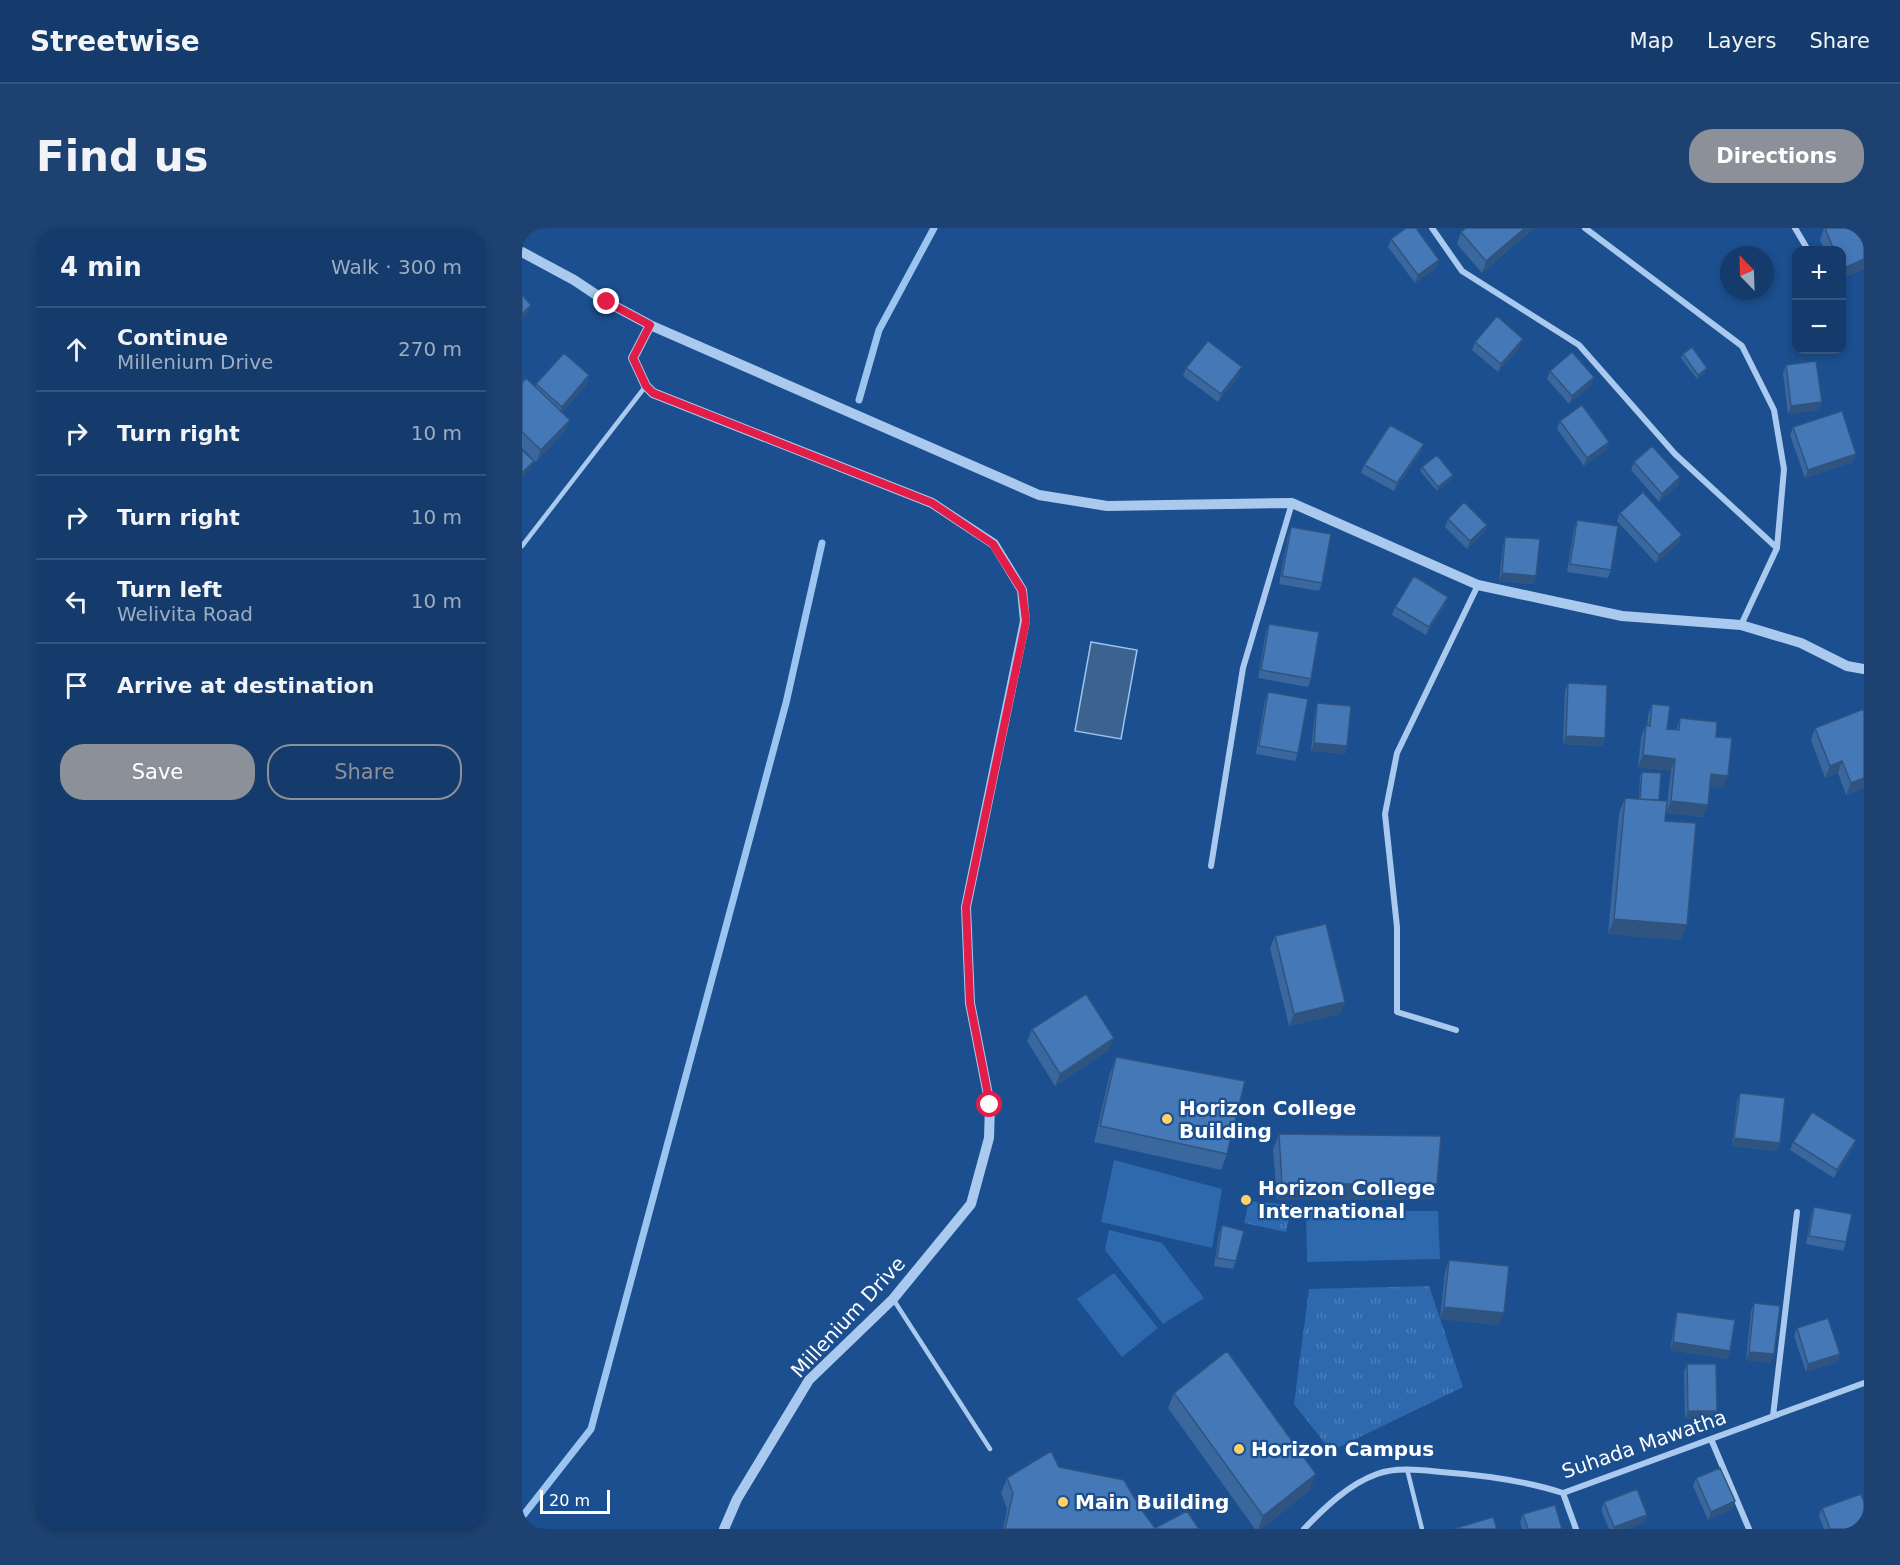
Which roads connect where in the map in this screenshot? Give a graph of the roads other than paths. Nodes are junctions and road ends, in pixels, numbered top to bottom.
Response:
1 (1432, 228) edge
2 (1585, 228) edge
3 (1795, 228) edge
4 (1806, 246) edge
5 (522, 252) edge
6 (650, 325) junction
7 (646, 386) junction
8 (1292, 503) junction
9 (522, 546) edge
10 (1777, 548) junction
11 (1478, 585) junction
12 (1741, 625) junction
13 (1864, 669) edge
14 (1211, 866) dead end
15 (1456, 1030) dead end
16 (1797, 1212) dead end
17 (894, 1299) junction
18 (1864, 1383) edge
19 (1773, 1416) junction
20 (1711, 1439) junction
21 (990, 1449) dead end
22 (1407, 1469) junction
23 (1563, 1493) junction
24 (724, 1529) edge
25 (1304, 1529) edge
26 (1422, 1529) edge
27 (1576, 1529) edge
28 (1749, 1529) edge

1 - 10 street
2 - 10 street
3 - 4 street
5 - 6 street
6 - 7 street
6 - 8 street
7 - 9 lane
7 - 17 street, Millenium Drive
8 - 11 street
8 - 14 street
10 - 12 street
11 - 12 street
11 - 15 street
12 - 13 street
16 - 19 street
17 - 21 lane
17 - 24 street, Millenium Drive
18 - 19 street, Suhada Mawatha
19 - 20 street, Suhada Mawatha
20 - 23 street, Suhada Mawatha
20 - 28 street
22 - 23 street, Suhada Mawatha
22 - 25 street, Suhada Mawatha
22 - 26 lane
23 - 27 street

